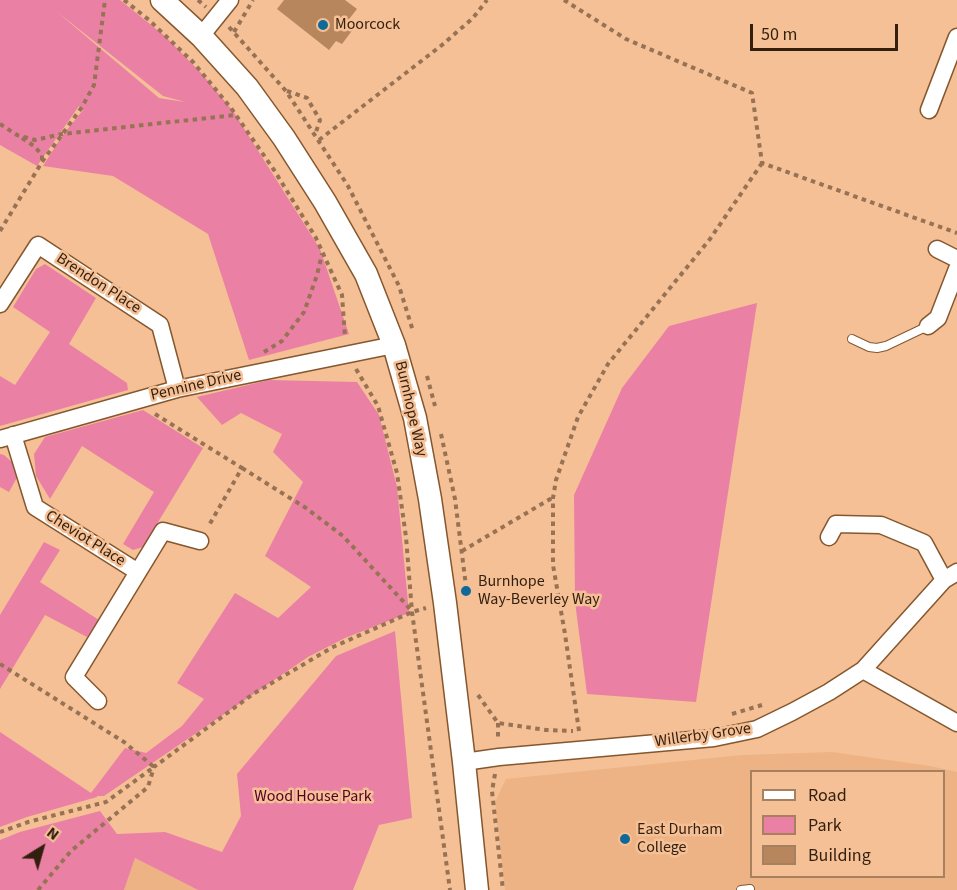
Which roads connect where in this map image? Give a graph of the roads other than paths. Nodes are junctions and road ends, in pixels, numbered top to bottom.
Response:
1 (162, 0) edge
2 (230, 0) edge
3 (201, 36) junction
4 (957, 37) edge
5 (929, 110) dead end
6 (937, 249) dead end
7 (957, 258) edge
8 (957, 268) edge
9 (0, 304) edge
10 (928, 326) joint
11 (852, 339) dead end
12 (405, 343) junction
13 (177, 389) junction
14 (6, 437) edge
15 (829, 537) dead end
16 (200, 541) road end
17 (138, 572) junction
18 (951, 576) edge
19 (863, 670) junction
20 (98, 701) dead end
21 (957, 723) edge
22 (464, 762) junction
23 (477, 890) edge

1 - 3 main road, Burnhope Way
2 - 3 street
3 - 12 main road, Burnhope Way
4 - 5 street
6 - 7 street
8 - 10 street
9 - 13 street, Brendon Place
10 - 11 lane
12 - 13 street, Pennine Drive
12 - 22 main road, Burnhope Way
13 - 14 street, Pennine Drive
14 - 17 street, Cheviot Place
15 - 18 street
16 - 17 street, Cheviot Place
17 - 20 street, Cheviot Place
18 - 19 street, Willerby Grove
19 - 21 street
19 - 22 street, Willerby Grove
22 - 23 main road, Burnhope Way

